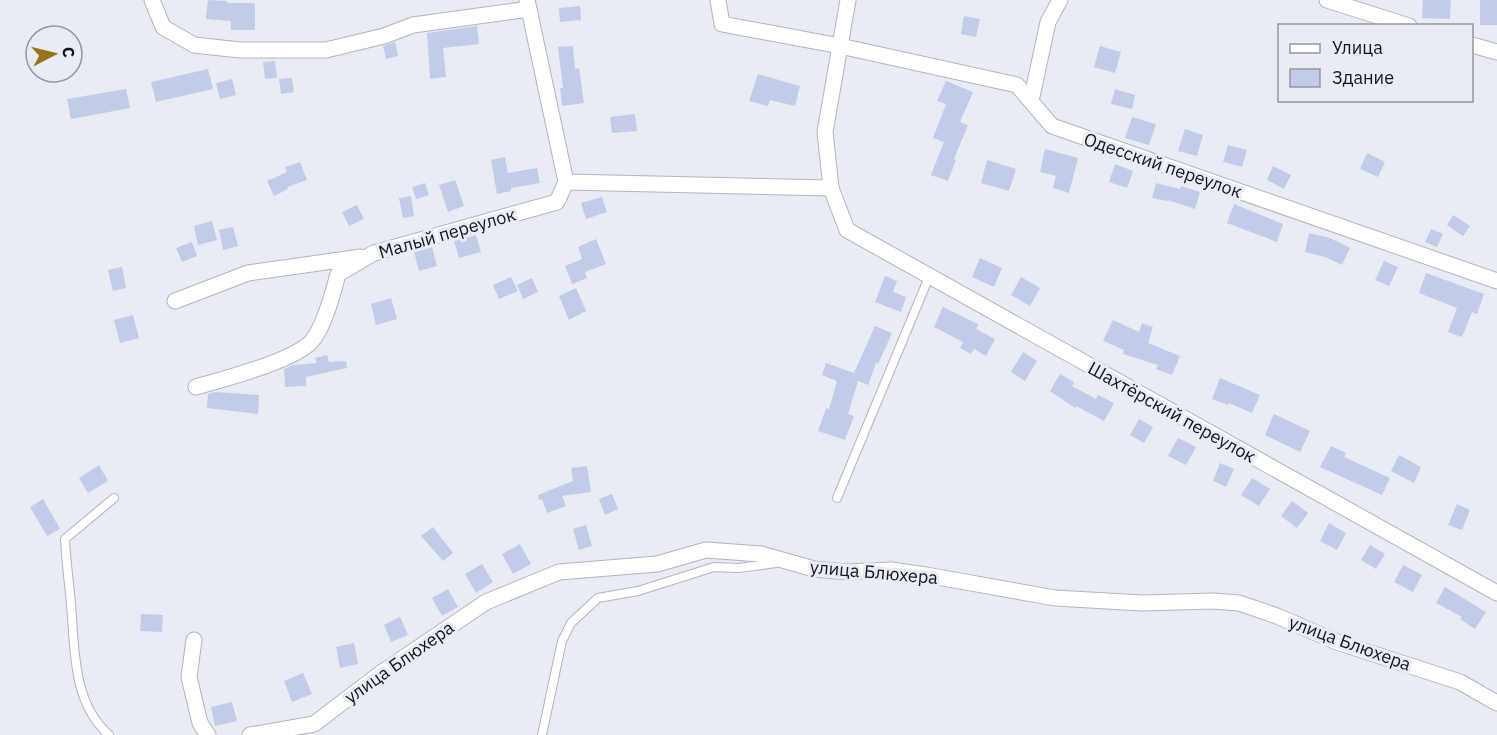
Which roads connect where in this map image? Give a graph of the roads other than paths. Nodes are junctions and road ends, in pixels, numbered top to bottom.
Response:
1 (152, 0) edge
2 (718, 0) edge
3 (848, 0) edge
4 (1060, 0) edge
5 (1327, 0) edge
6 (528, 4) edge
7 (1403, 24) edge
8 (1473, 45) edge
9 (840, 46) junction
10 (1497, 52) edge
11 (1031, 101) junction
12 (566, 182) junction
13 (831, 188) junction
14 (370, 256) junction
15 (929, 277) junction
16 (1497, 281) edge
17 (176, 301) dead end
18 (195, 387) dead end
19 (114, 498) dead end
20 (837, 498) dead end
21 (786, 561) junction
22 (1497, 593) edge
23 (194, 640) dead end
24 (1497, 703) edge
25 (313, 729) edge
26 (109, 735) edge
27 (208, 735) edge
28 (250, 735) edge
29 (542, 735) edge

1 - 6 street
2 - 9 street, Одесский переулок
3 - 9 street
4 - 11 street
5 - 7 street
6 - 12 street
8 - 10 street
9 - 11 street, Одесский переулок
9 - 13 street
11 - 16 street, Одесский переулок
12 - 13 street
12 - 14 street, Малый переулок
13 - 15 street, Шахтёрский переулок
14 - 17 street
14 - 18 street, Малый переулок
15 - 20 lane
15 - 22 street, Шахтёрский переулок
19 - 26 lane
21 - 24 street, улица Блюхера
21 - 25 street, улица Блюхера
21 - 29 lane
23 - 27 street
25 - 28 street

